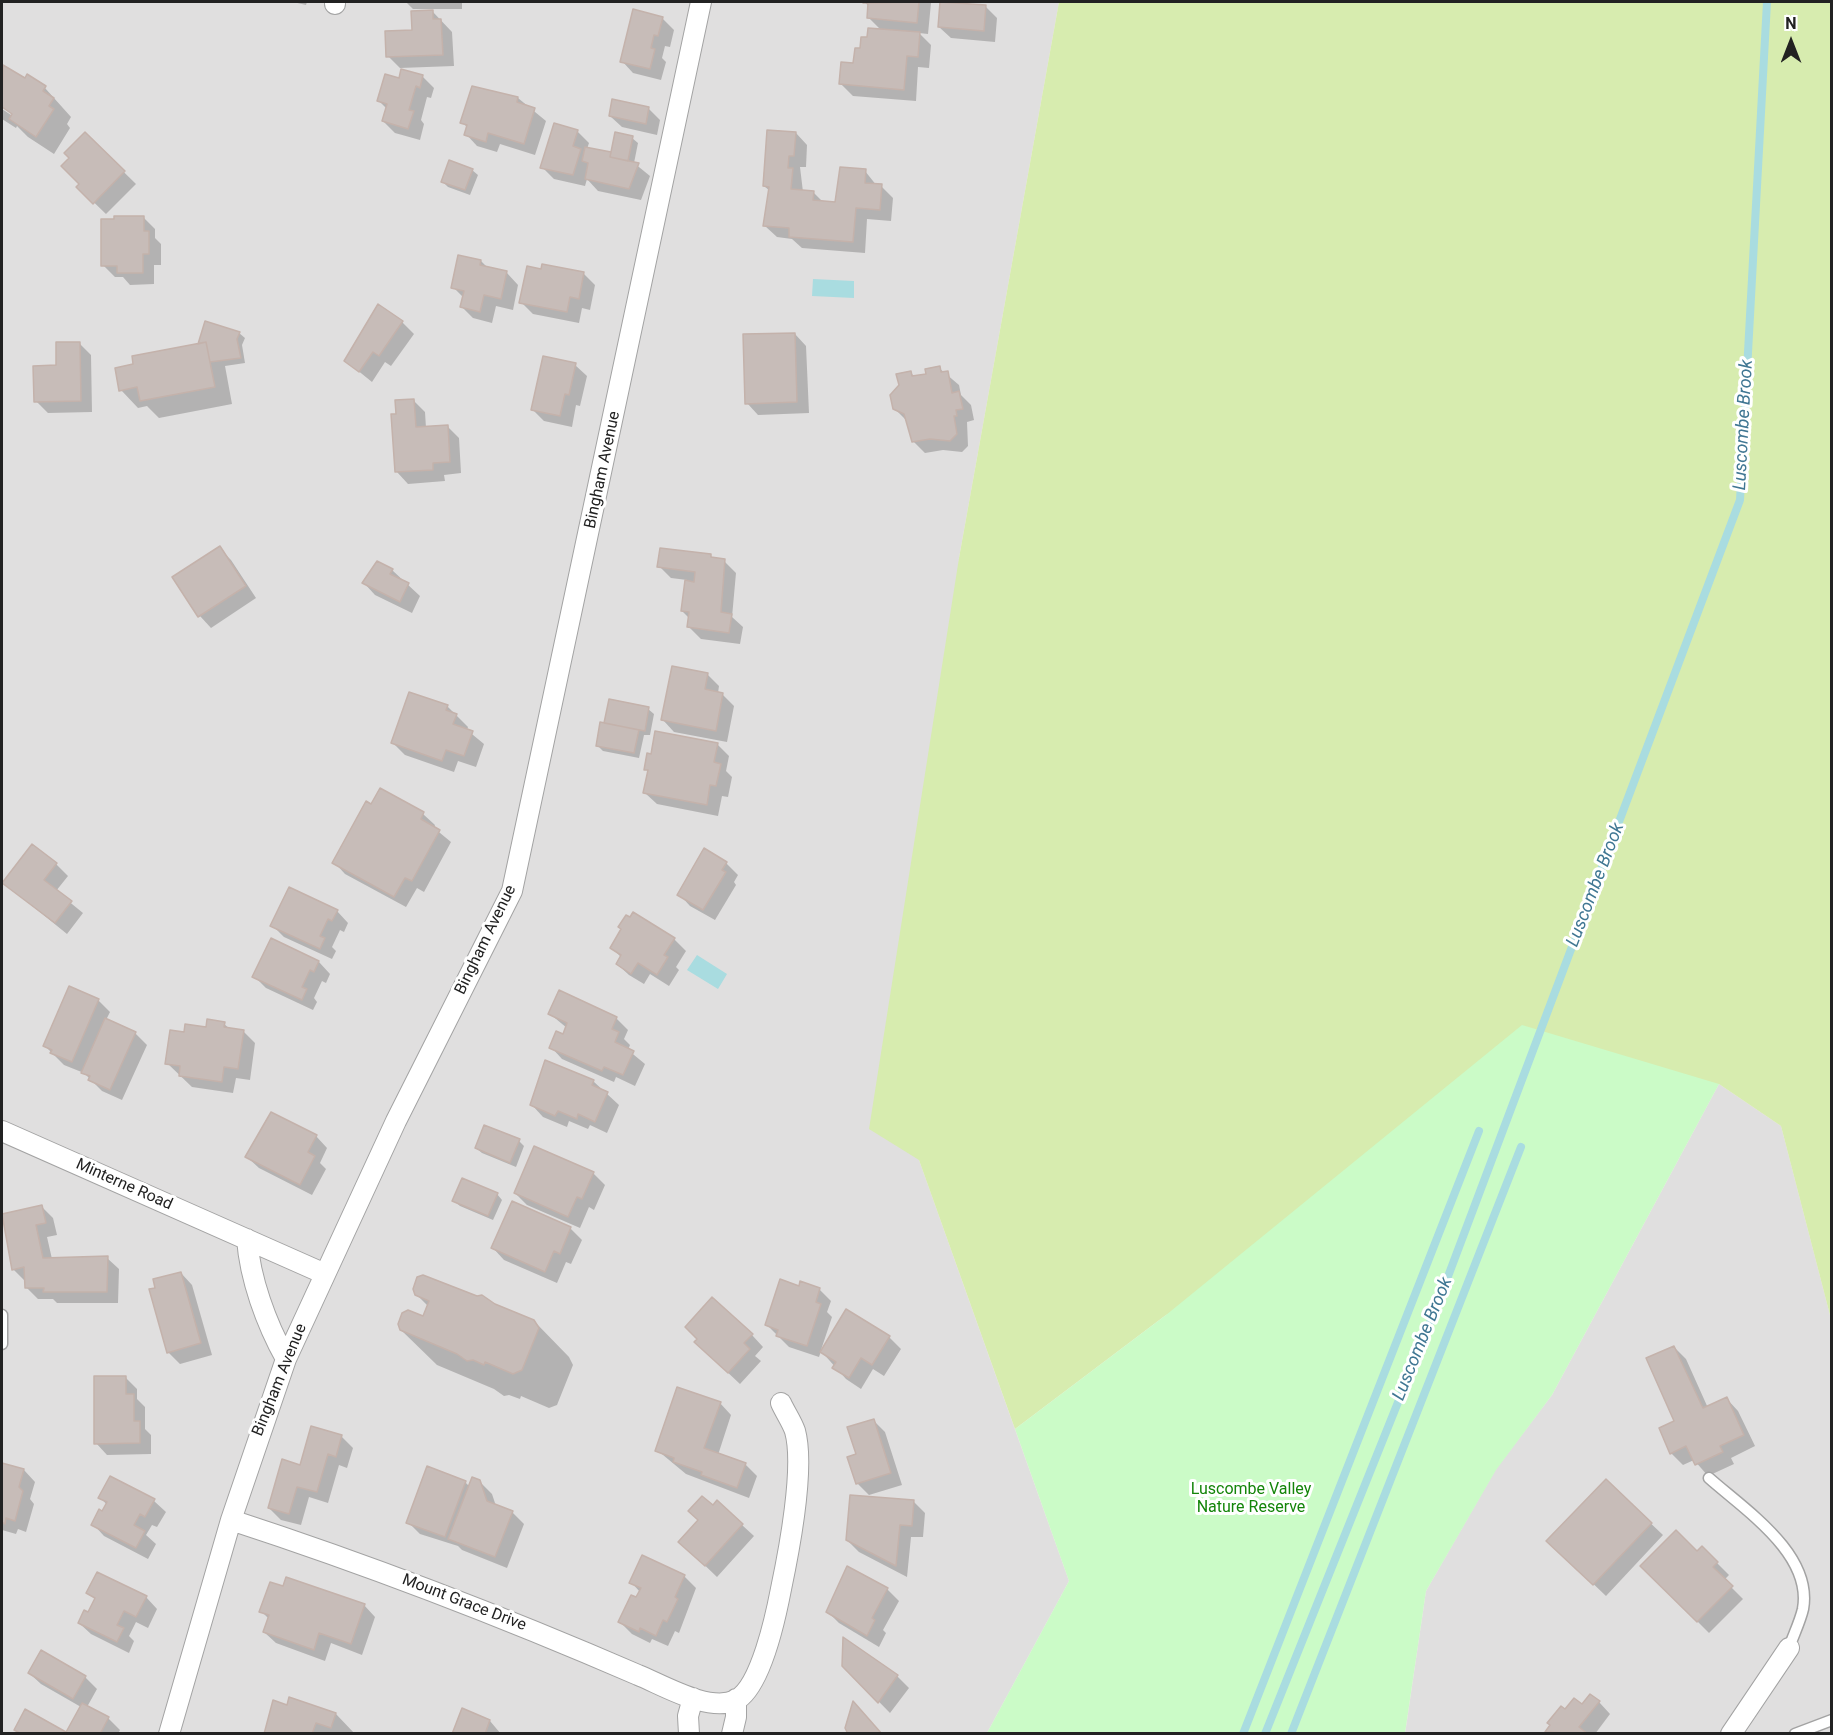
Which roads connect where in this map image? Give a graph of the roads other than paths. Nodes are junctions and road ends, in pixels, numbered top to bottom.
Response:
1 (701, 2) edge
2 (2, 1131) edge
3 (247, 1239) junction
4 (325, 1274) junction
5 (2, 1315) edge
6 (2, 1344) edge
7 (286, 1359) junction
8 (781, 1403) dead end
9 (1709, 1478) dead end
10 (231, 1520) junction
11 (1789, 1648) joint
12 (693, 1698) junction
13 (736, 1700) junction
14 (1832, 1720) edge
15 (169, 1734) edge
16 (689, 1734) edge
17 (732, 1734) edge
18 (1731, 1734) edge
19 (1795, 1734) edge

1 - 4 street, Bingham Avenue
2 - 3 street, Minterne Road
3 - 4 street, Minterne Road
3 - 7 street
4 - 7 street, Bingham Avenue
5 - 6 lane
7 - 10 street, Bingham Avenue
8 - 13 street
9 - 11 lane
10 - 12 street, Mount Grace Drive
10 - 15 street, Bingham Avenue
11 - 18 street
12 - 13 street, Mount Grace Drive
12 - 16 street
13 - 17 street
14 - 19 lane

